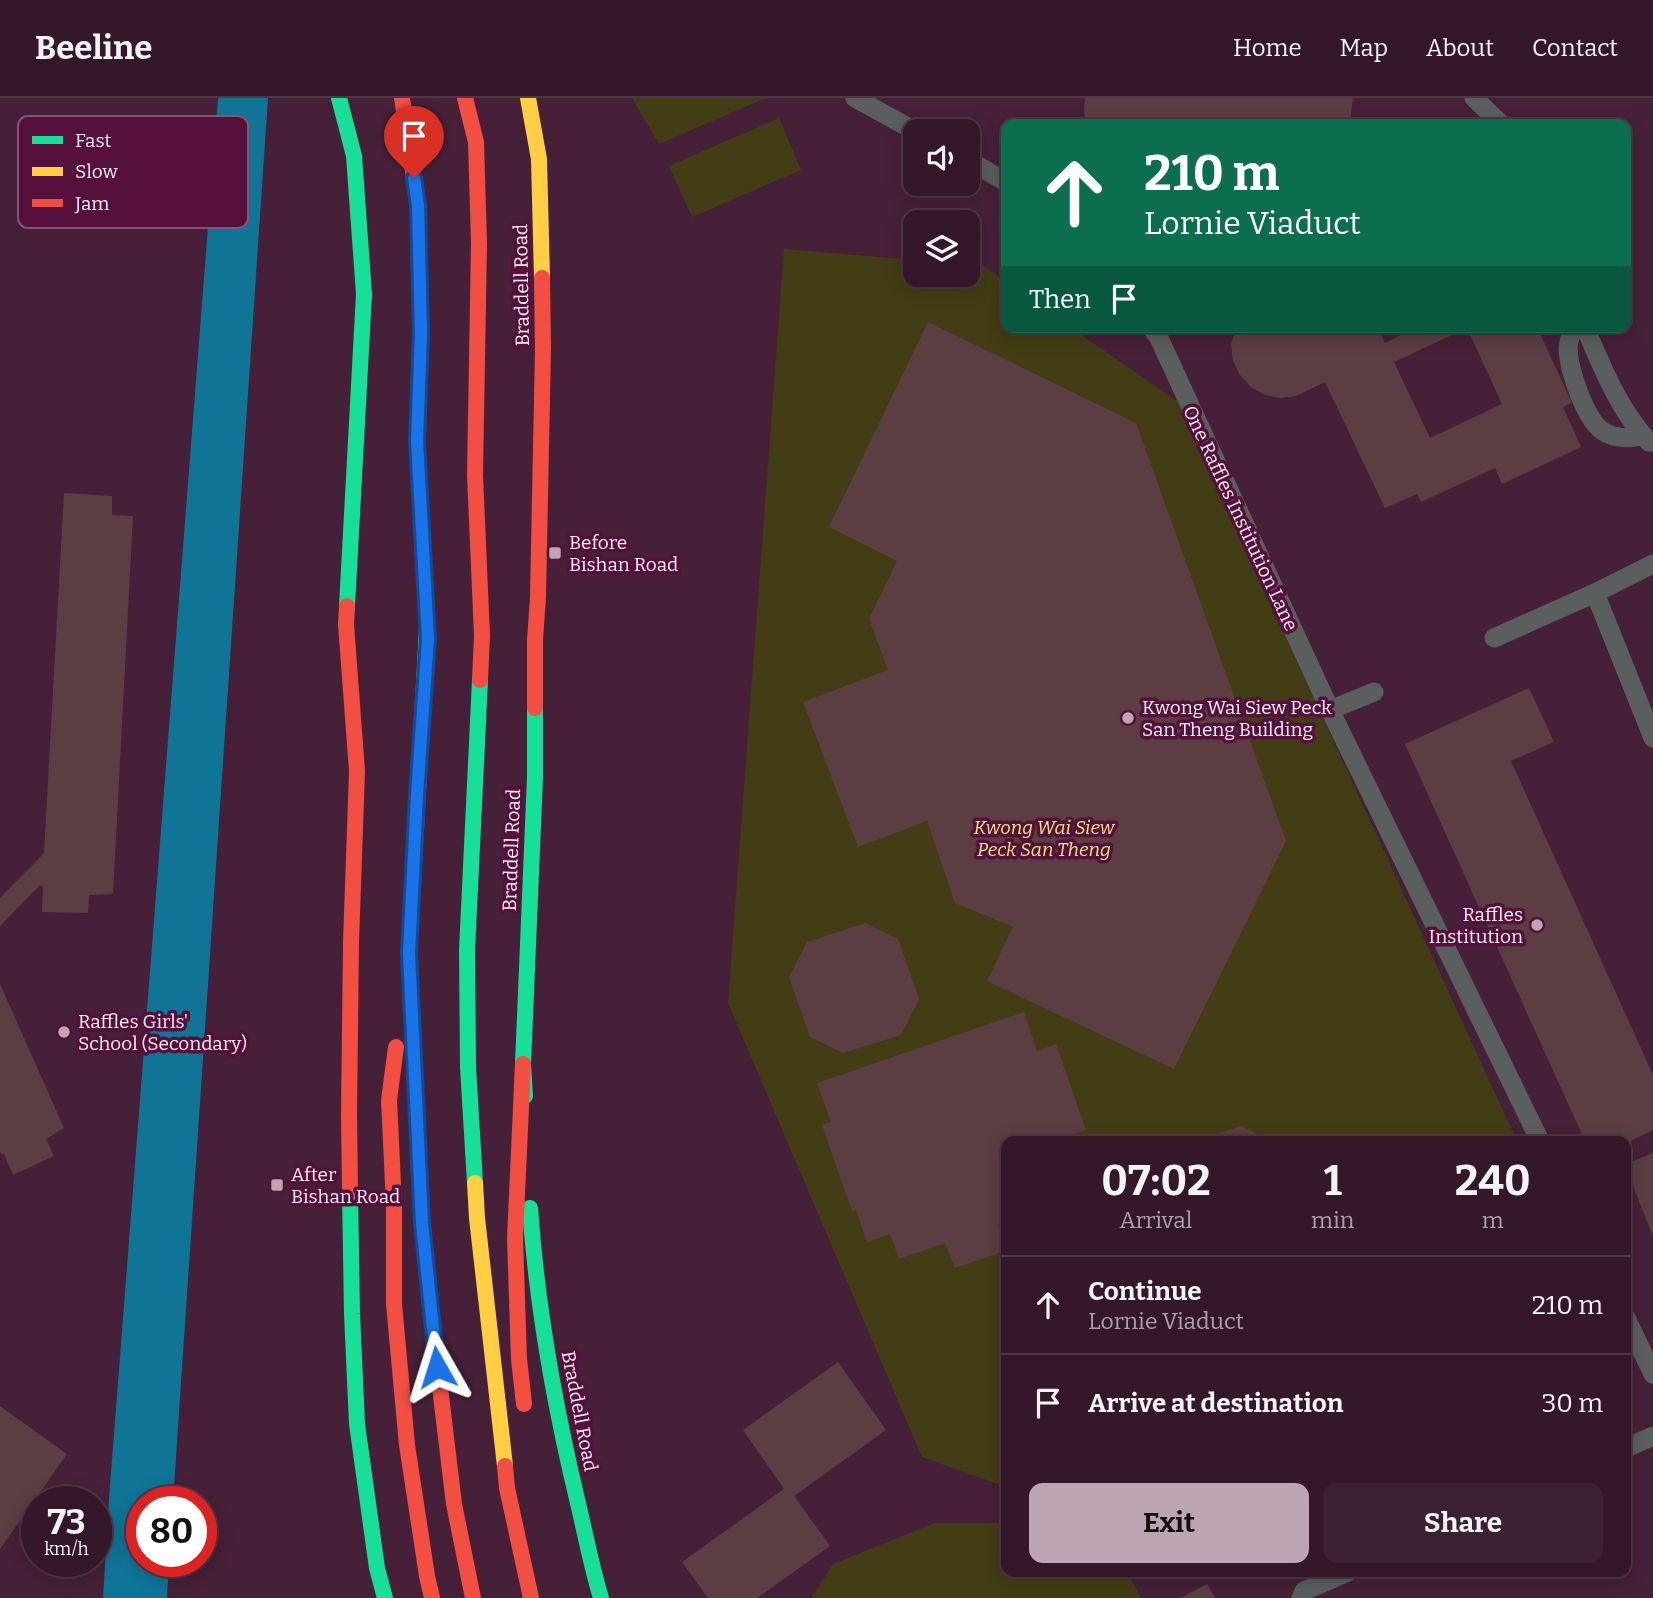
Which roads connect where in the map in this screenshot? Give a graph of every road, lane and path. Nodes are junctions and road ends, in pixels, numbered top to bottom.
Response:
1 (339, 98) edge
2 (402, 98) edge
3 (465, 98) edge
4 (528, 98) edge
5 (855, 98) edge
6 (1474, 98) edge
7 (1496, 119) edge
8 (903, 124) edge
9 (980, 167) edge
10 (1001, 179) edge
11 (1154, 333) edge
12 (1571, 333) edge
13 (1588, 333) edge
14 (1648, 440) edge
15 (1653, 564) edge
16 (1595, 593) junction
17 (1494, 638) dead end
18 (1374, 692) dead end
19 (1330, 710) junction
20 (1653, 738) edge
21 (409, 953) junction
22 (523, 1064) junction
23 (1537, 1136) edge
24 (1631, 1328) edge
25 (1653, 1374) edge
26 (526, 1425) dead end
27 (1653, 1436) edge
28 (1631, 1446) edge
29 (1336, 1577) edge
30 (385, 1598) edge
31 (432, 1598) edge
32 (472, 1598) edge
33 (531, 1598) edge
34 (601, 1598) edge
35 (1301, 1598) edge

1 - 30 main road
2 - 21 main road
3 - 33 main road, Braddell Road
4 - 22 main road, Braddell Road
5 - 8 lane
6 - 7 lane
9 - 10 lane
11 - 19 lane, One Raffles Institution Lane
12 - 14 lane
13 - 14 lane
15 - 16 lane
16 - 17 lane
16 - 20 lane
18 - 19 lane
19 - 23 lane, One Raffles Institution Lane
21 - 31 main road
21 - 32 main road
22 - 26 main road
22 - 34 main road, Braddell Road
24 - 25 lane
27 - 28 lane
29 - 35 lane

